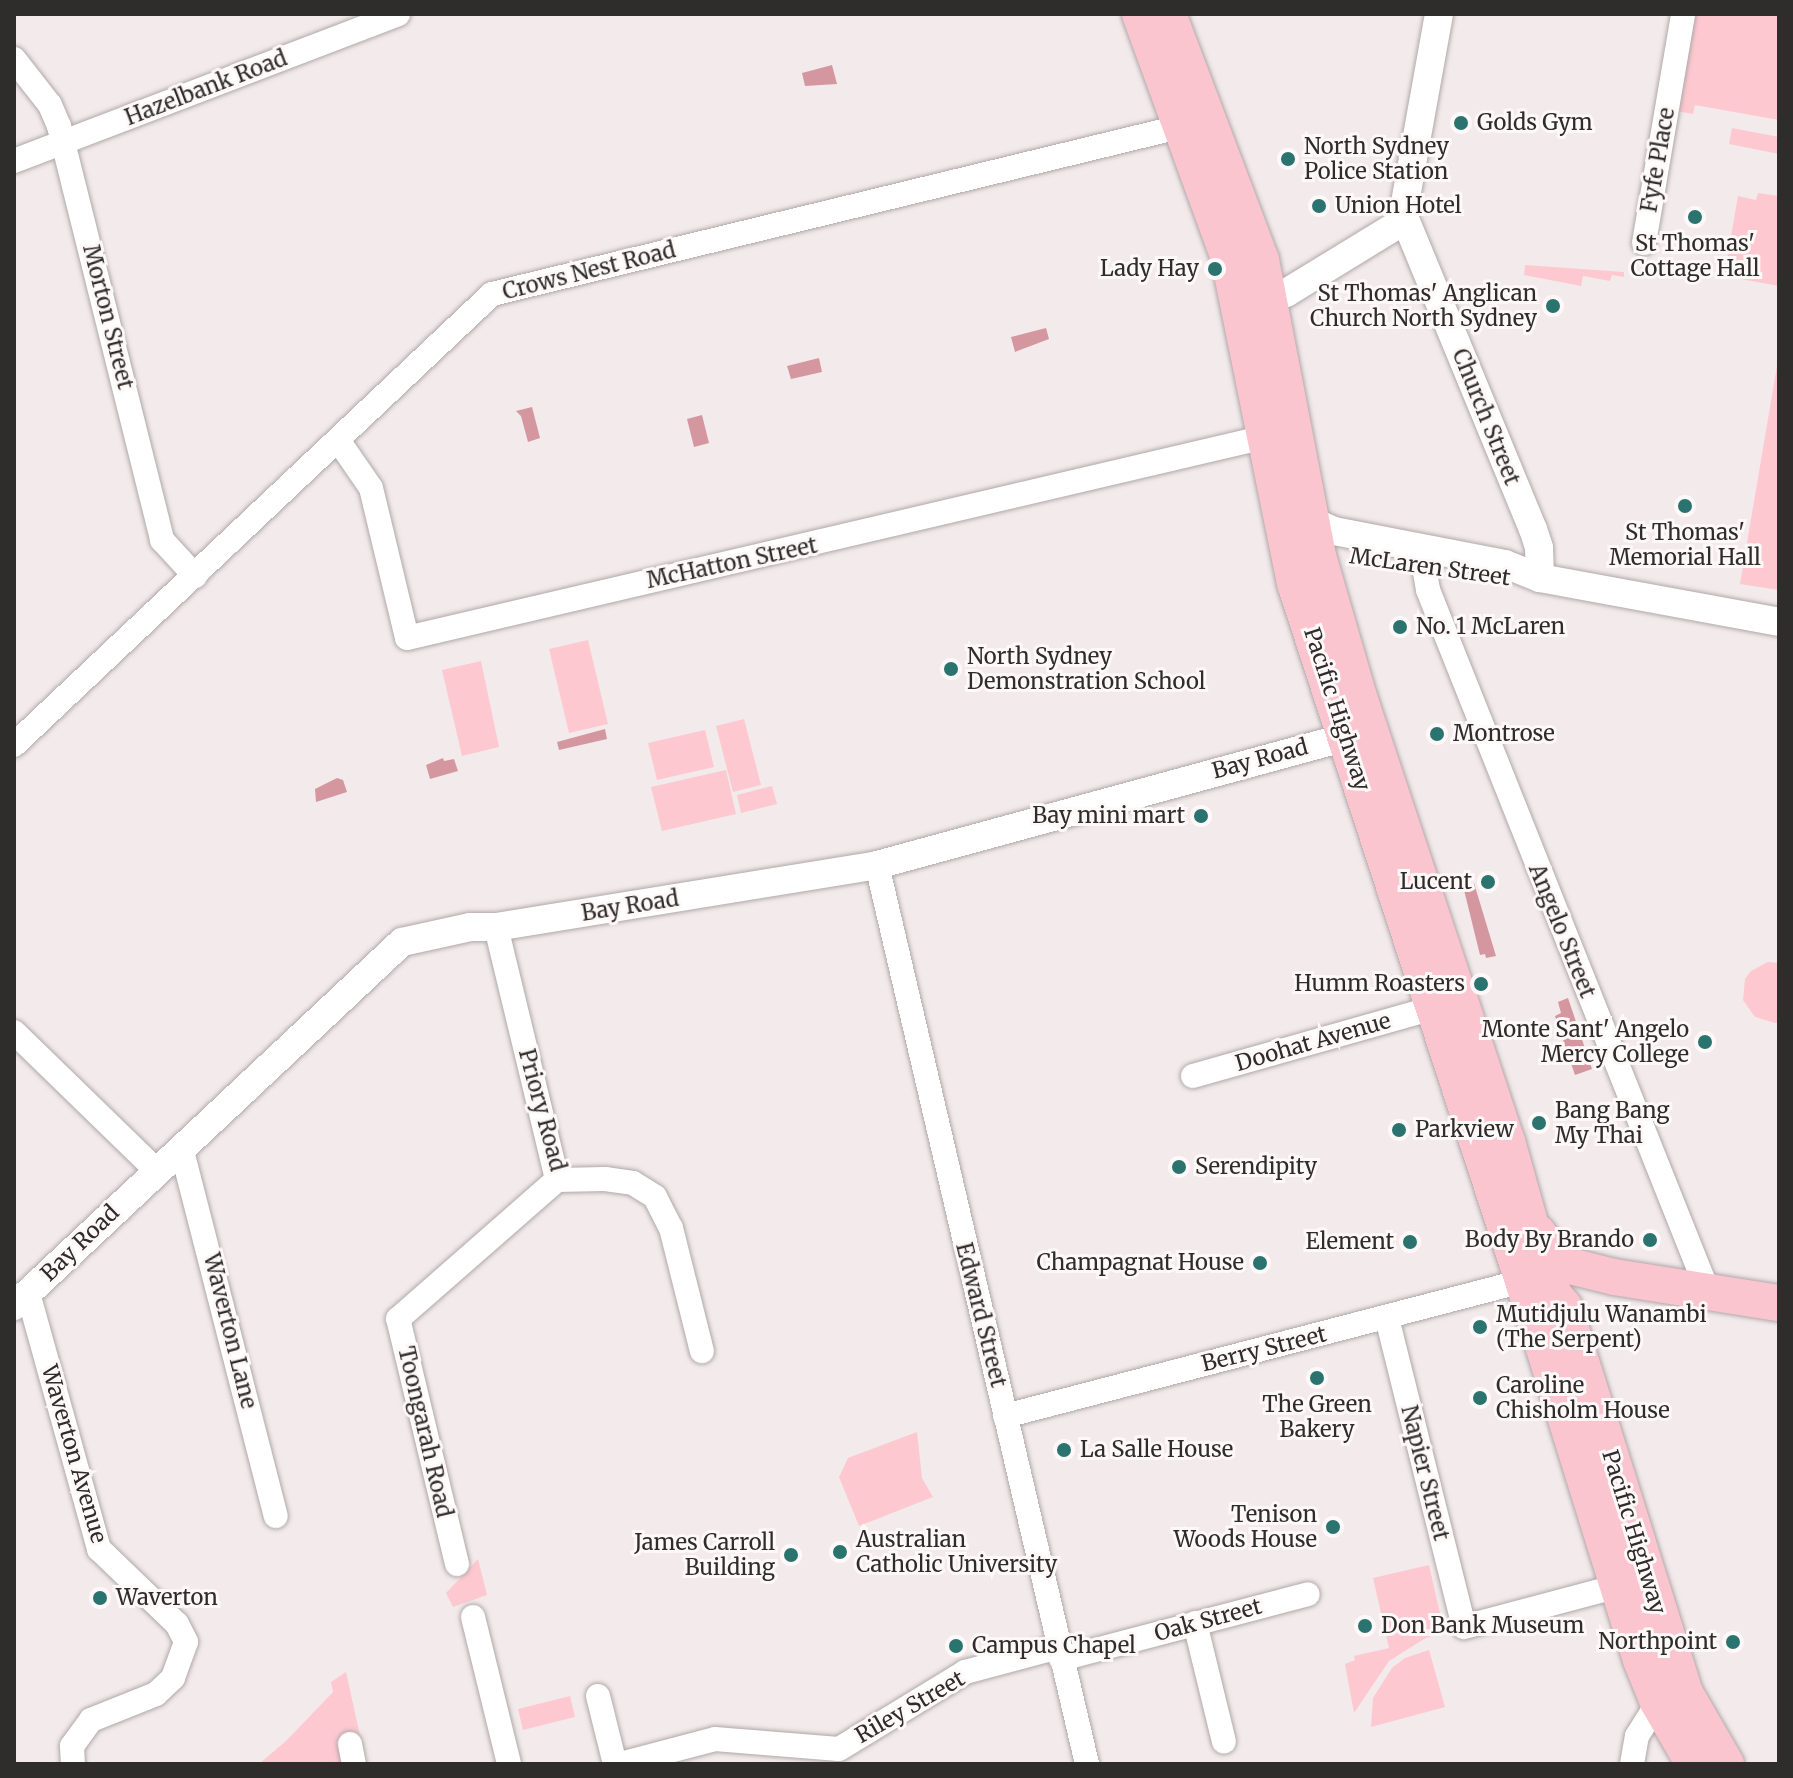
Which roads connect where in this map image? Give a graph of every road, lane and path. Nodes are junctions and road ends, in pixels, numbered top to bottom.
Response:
1 (1140, 14) edge
2 (1168, 14) edge
3 (1439, 14) edge
4 (1683, 14) edge
5 (394, 15) edge
6 (14, 59) edge
7 (1183, 126) junction
8 (64, 143) junction
9 (14, 161) edge
10 (1403, 214) junction
11 (1644, 243) dead end
12 (1271, 297) junction
13 (1265, 437) junction
14 (338, 440) junction
15 (1297, 525) junction
16 (1318, 556) junction
17 (1424, 567) junction
18 (195, 576) junction
19 (1540, 578) junction
20 (1779, 622) edge
21 (1358, 734) junction
22 (14, 745) edge
23 (877, 865) junction
24 (496, 927) junction
25 (1434, 1008) junction
26 (14, 1032) edge
27 (1193, 1076) dead end
28 (181, 1147) junction
29 (156, 1170) junction
30 (557, 1180) junction
31 (1530, 1222) junction
32 (1614, 1277) junction
33 (1538, 1288) junction
34 (1708, 1292) junction
35 (21, 1300) edge
36 (1779, 1303) edge
37 (1387, 1318) junction
38 (702, 1351) dead end
39 (1005, 1416) junction
40 (276, 1516) dead end
41 (457, 1564) dead end
42 (1618, 1586) junction
43 (1308, 1594) dead end
44 (473, 1617) dead end
45 (1195, 1623) junction
46 (1060, 1653) junction
47 (598, 1696) dead end
48 (1658, 1702) junction
49 (1224, 1742) dead end
50 (73, 1764) edge
51 (509, 1764) edge
52 (618, 1764) edge
53 (1087, 1764) edge
54 (1632, 1764) edge
55 (1694, 1764) edge
56 (1726, 1764) edge

1 - 7 main road, Pacific Highway
2 - 12 main road, Pacific Highway
3 - 10 street
4 - 11 street, Fyfe Place
5 - 8 street, Hazelbank Road
6 - 8 street, Morton Street
7 - 13 main road, Pacific Highway
7 - 14 street, Crows Nest Road
8 - 9 street, Hazelbank Road
8 - 18 street, Morton Street
10 - 12 street
10 - 19 street, Church Street
12 - 15 main road, Pacific Highway
13 - 14 street, McHatton Street
13 - 15 main road, Pacific Highway
14 - 18 street, Crows Nest Road
15 - 16 main road, Pacific Highway
15 - 19 street, McLaren Street
15 - 21 main road, Pacific Highway
16 - 17 street, McLaren Street
16 - 21 main road, Pacific Highway
17 - 19 street, McLaren Street
17 - 34 street, Angelo Street
18 - 22 street, Crows Nest Road
19 - 20 street, McLaren Street
21 - 23 street, Bay Road
21 - 25 main road, Pacific Highway
21 - 31 main road, Pacific Highway
23 - 24 street, Bay Road
23 - 39 street, Edward Street
24 - 28 street, Bay Road
24 - 30 street, Priory Road
25 - 27 street, Doohat Avenue
25 - 33 main road, Pacific Highway
26 - 29 street
28 - 29 street, Bay Road
28 - 40 street, Waverton Lane
29 - 35 street, Bay Road
30 - 38 street, Priory Road
30 - 41 street, Toongarah Road
31 - 32 main road, Berry Street
31 - 33 main road, Pacific Highway
32 - 33 main road, Berry Street
32 - 34 main road, Berry Street
33 - 37 street, Berry Street
33 - 42 main road, Pacific Highway
33 - 56 main road, Pacific Highway
34 - 36 main road, Berry Street
35 - 50 street, Waverton Avenue
37 - 39 street, Berry Street
37 - 42 street, Napier Street
39 - 46 street, Edward Street
42 - 48 main road, Pacific Highway
43 - 45 street, Oak Street
44 - 51 street
45 - 46 street, Oak Street
45 - 49 street
46 - 52 street, Riley Street
46 - 53 street, Edward Street
47 - 52 street, Riley Street
48 - 54 street
48 - 55 main road, Pacific Highway

